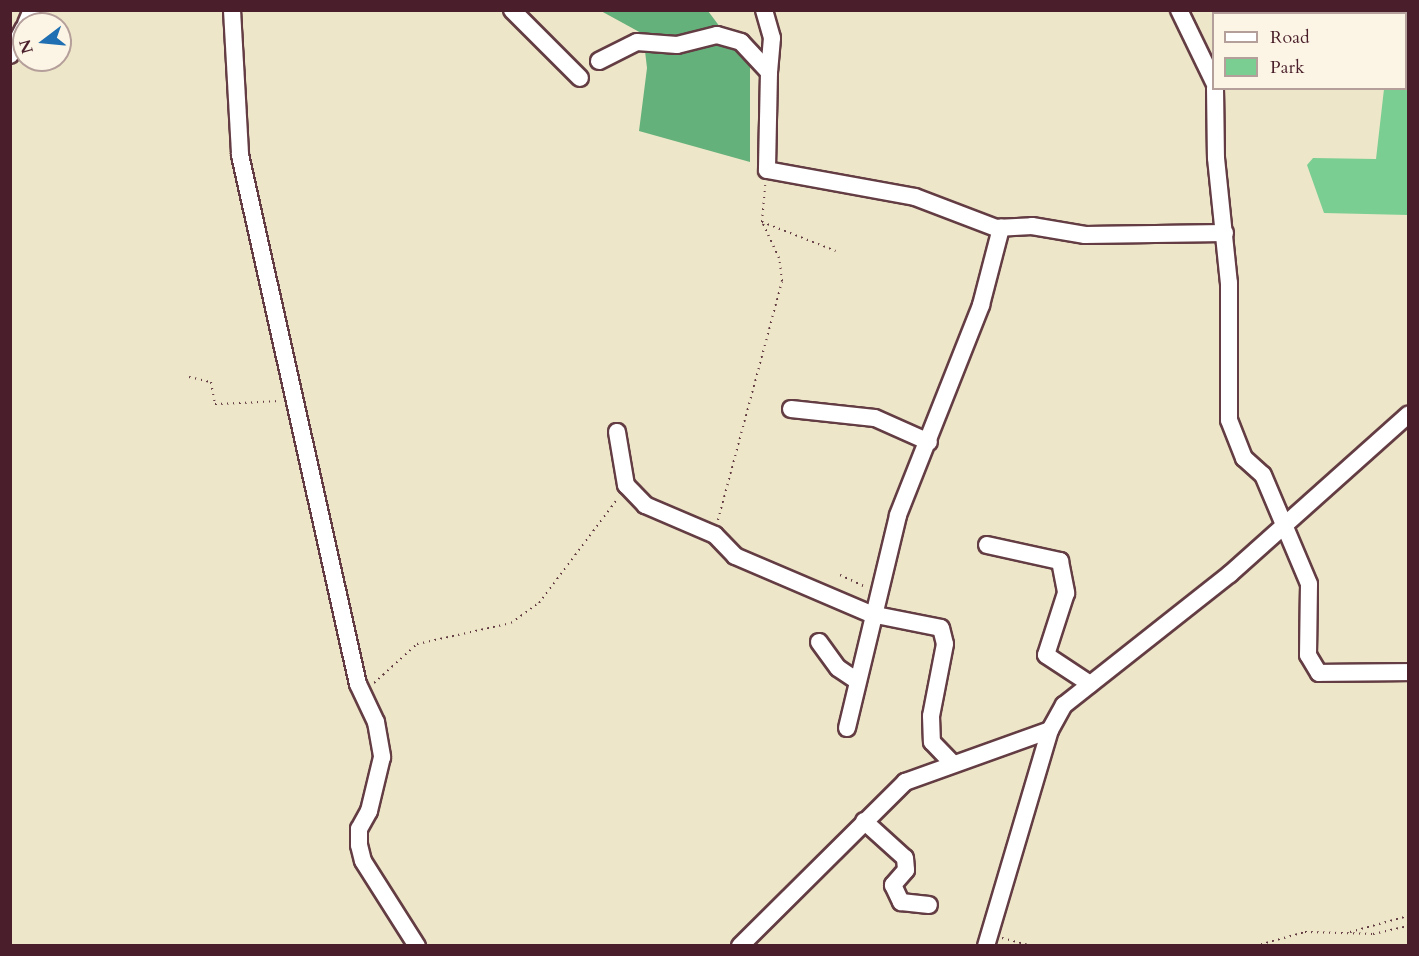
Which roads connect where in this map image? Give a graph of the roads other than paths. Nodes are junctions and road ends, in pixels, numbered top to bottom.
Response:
1 (232, 10) edge
2 (512, 10) edge
3 (764, 10) edge
4 (1179, 10) edge
5 (599, 61) dead end
6 (769, 72) junction
7 (580, 78) dead end
8 (1212, 78) edge
9 (1215, 90) edge
10 (1001, 228) junction
11 (1225, 233) junction
12 (791, 409) dead end
13 (1408, 415) edge
14 (617, 432) dead end
15 (929, 442) junction
16 (1287, 524) junction
17 (987, 545) dead end
18 (871, 614) junction
19 (819, 642) dead end
20 (1408, 672) edge
21 (857, 681) junction
22 (1090, 684) junction
23 (847, 728) dead end
24 (1050, 730) junction
25 (953, 764) junction
26 (864, 821) junction
27 (929, 905) dead end
28 (986, 940) edge
29 (417, 945) edge
30 (740, 945) edge

1 - 29 street
2 - 7 street
3 - 6 street
4 - 8 street
5 - 6 street
6 - 10 street
9 - 11 street
10 - 11 street
10 - 15 street
11 - 16 street
12 - 15 street
13 - 16 street
14 - 18 street
15 - 18 street
16 - 20 street
16 - 22 street
17 - 22 street
18 - 21 street
18 - 25 street
19 - 21 street
21 - 23 street
22 - 24 street
24 - 25 street
24 - 28 street
25 - 26 street
26 - 27 street
26 - 30 street

